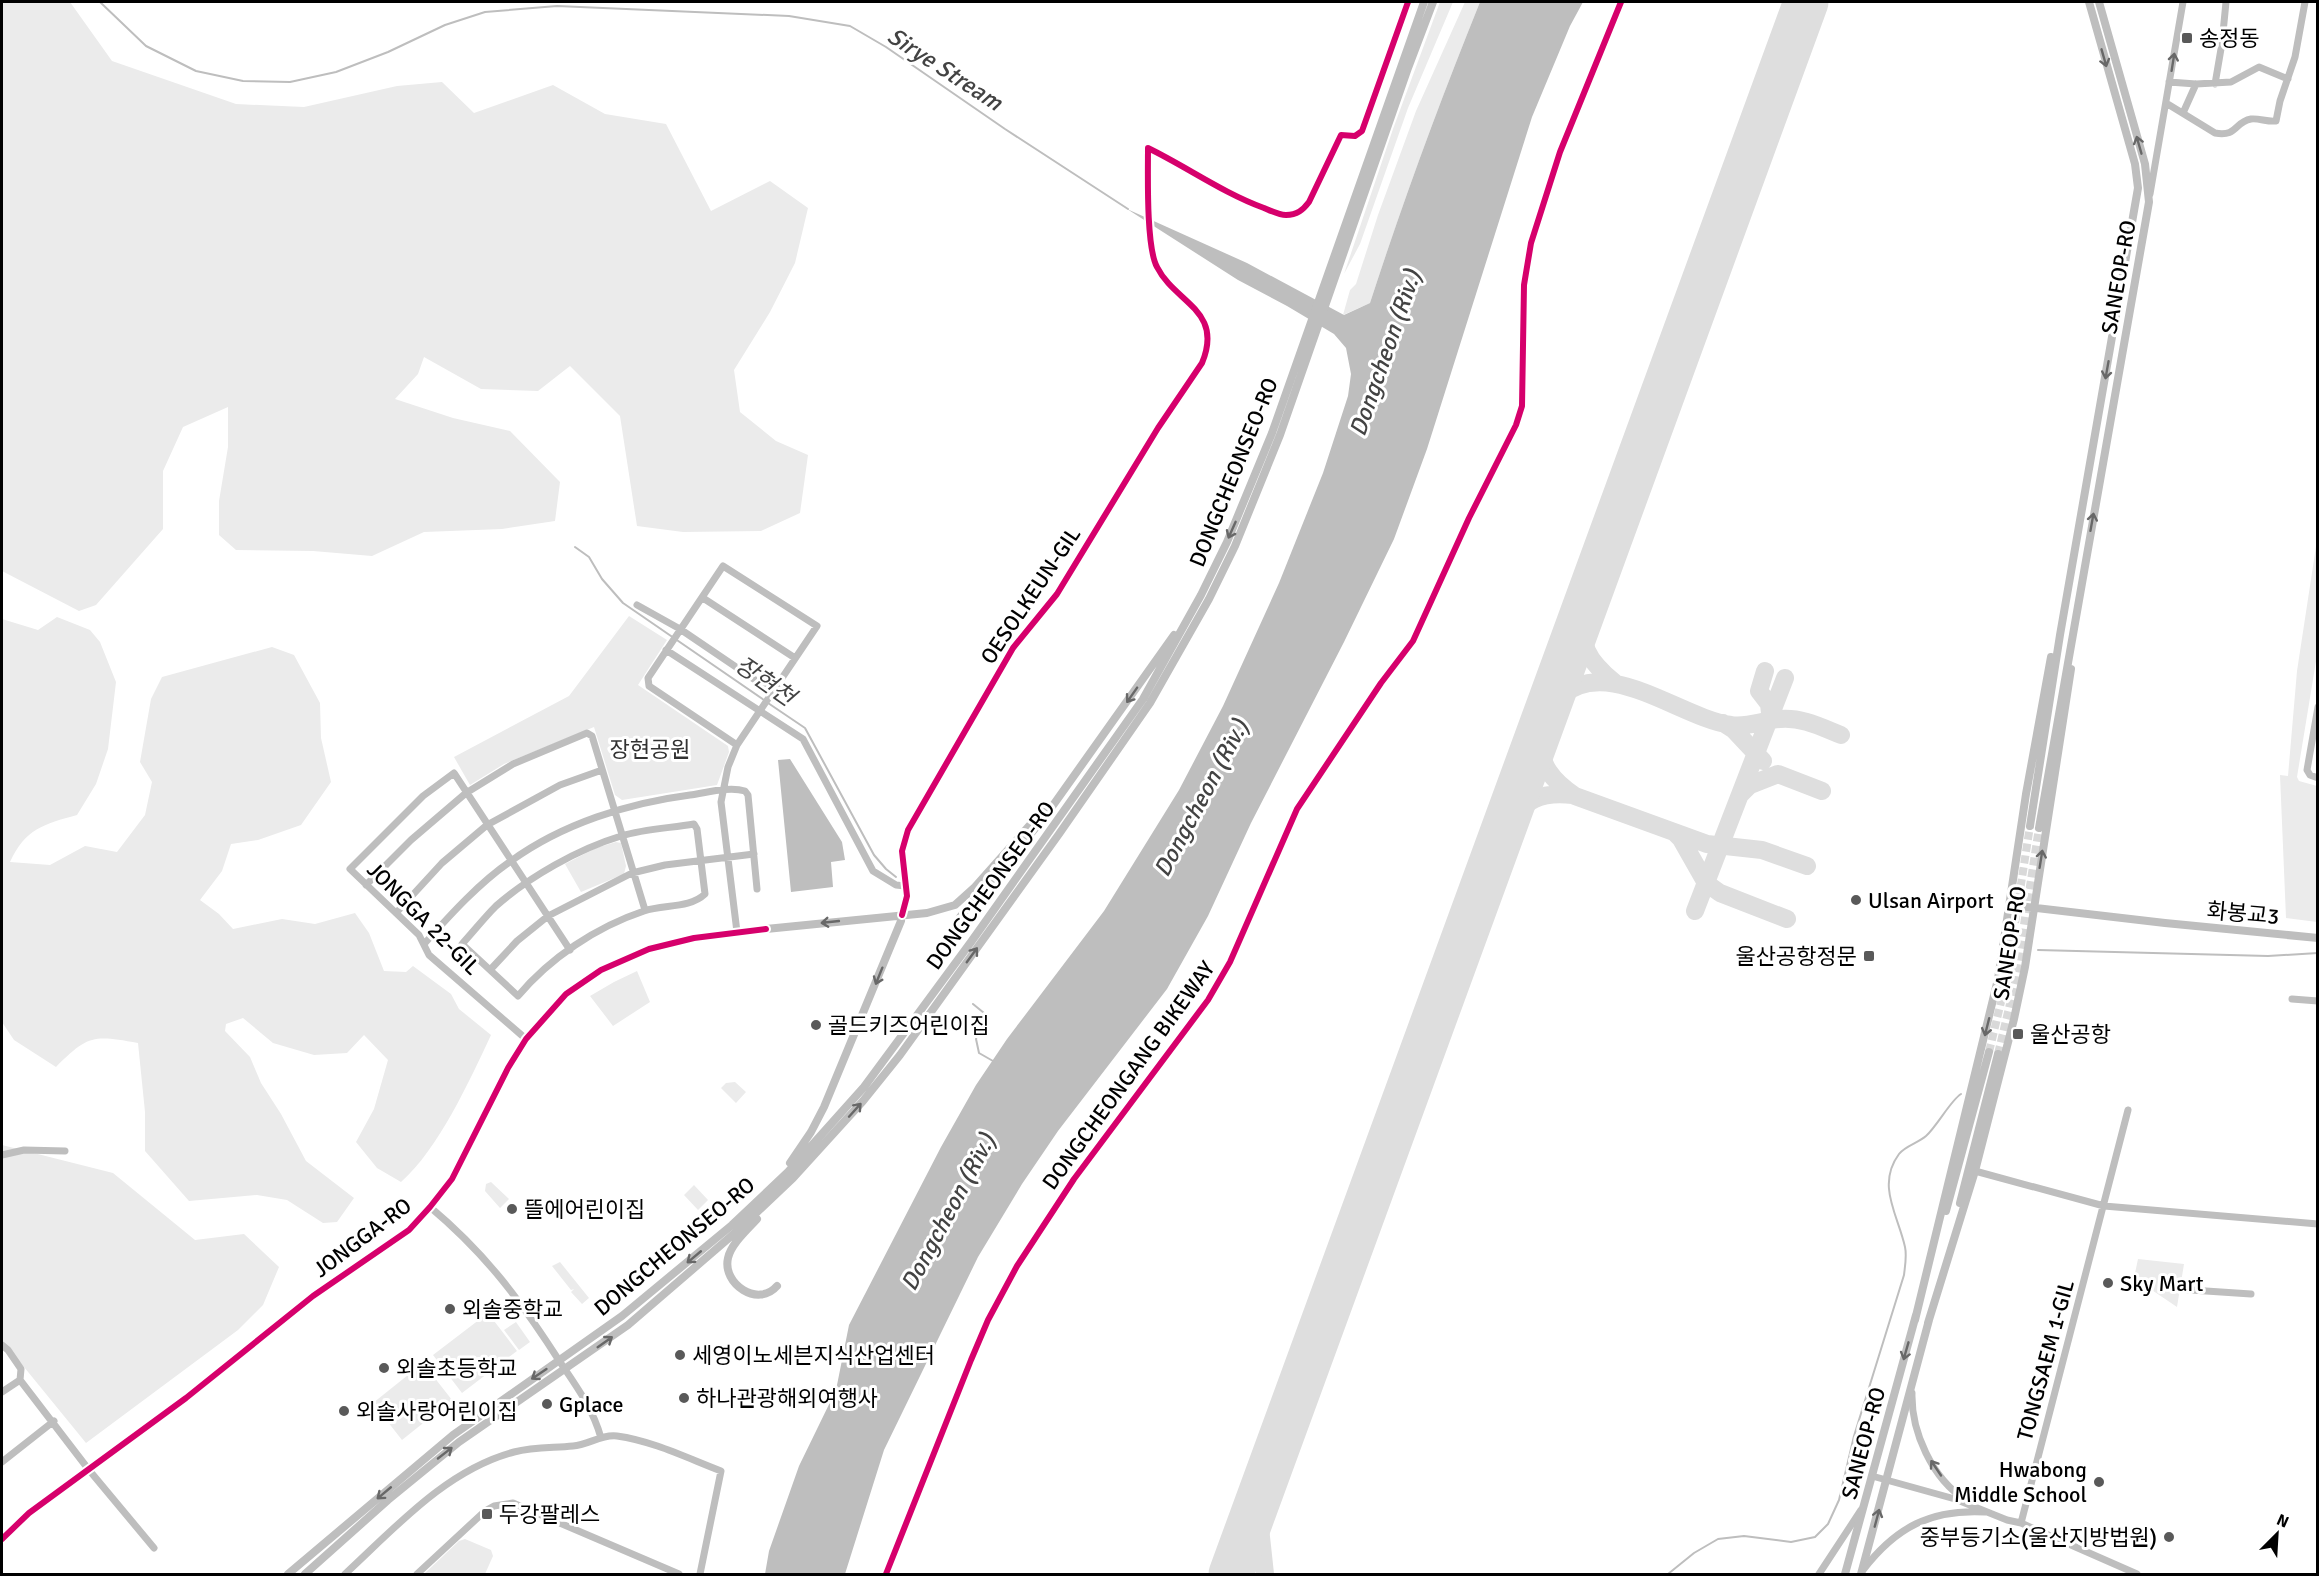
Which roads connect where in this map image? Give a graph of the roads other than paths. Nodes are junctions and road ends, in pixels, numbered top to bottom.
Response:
1 (1408, 2) edge
2 (1424, 2) edge
3 (1433, 2) edge
4 (2089, 2) edge
5 (2099, 2) edge
6 (2183, 2) edge
7 (2226, 2) edge
8 (2305, 2) edge
9 (2288, 79) junction
10 (2169, 82) junction
11 (2196, 84) junction
12 (2215, 84) junction
13 (2166, 103) junction
14 (2183, 113) junction
15 (2149, 202) junction
16 (1328, 285) junction
17 (1302, 360) junction
18 (2074, 557) junction
19 (2086, 559) junction
20 (1201, 595) junction
21 (702, 598) junction
22 (637, 605) dead end
23 (679, 631) junction
24 (668, 648) junction
25 (795, 658) junction
26 (772, 694) junction
27 (2318, 706) edge
28 (761, 711) junction
29 (738, 745) junction
30 (1082, 765) junction
31 (602, 770) junction
32 (2318, 778) edge
33 (722, 791) junction
34 (466, 793) junction
35 (616, 810) junction
36 (487, 825) junction
37 (622, 836) junction
38 (754, 854) junction
39 (728, 858) junction
40 (700, 860) junction
41 (511, 861) junction
42 (632, 873) junction
43 (526, 883) junction
44 (366, 885) junction
45 (905, 886) junction
46 (758, 889) dead end
47 (2010, 905) junction
48 (2033, 908) junction
49 (645, 910) junction
50 (397, 912) junction
51 (548, 916) junction
52 (960, 917) dead end
53 (902, 918) joint
54 (765, 929) joint
55 (737, 932) junction
56 (2318, 938) edge
57 (425, 943) junction
58 (570, 950) junction
59 (490, 970) junction
60 (2292, 999) dead end
61 (2318, 1001) edge
62 (526, 1039) junction
63 (2128, 1110) dead end
64 (65, 1151) dead end
65 (2, 1155) edge
66 (1975, 1171) junction
67 (793, 1178) junction
68 (768, 1191) junction
69 (2104, 1206) junction
70 (430, 1207) junction
71 (2318, 1224) edge
72 (777, 1286) dead end
73 (2176, 1289) dead end
74 (2251, 1294) dead end
75 (1914, 1320) junction
76 (1928, 1323) junction
77 (2, 1345) edge
78 (5, 1352) edge
79 (559, 1360) junction
80 (565, 1369) junction
81 (20, 1380) junction
82 (1913, 1383) junction
83 (2, 1392) edge
84 (54, 1421) junction
85 (601, 1438) junction
86 (2, 1462) edge
87 (89, 1470) junction
88 (1872, 1476) junction
89 (1887, 1479) junction
90 (1864, 1505) junction
91 (1978, 1507) junction
92 (1991, 1513) junction
93 (2021, 1523) junction
94 (2, 1539) edge
95 (154, 1548) dead end
96 (1861, 1573) edge
97 (288, 1575) edge
98 (305, 1575) edge
99 (345, 1575) edge
100 (417, 1575) edge
101 (679, 1575) edge
102 (700, 1575) edge
103 (1819, 1575) edge
104 (1845, 1575) edge
105 (2137, 1575) edge

1 - 45 street, OESOLKEUN-GIL
2 - 16 main road, DONGCHEONSEO-RO
3 - 16 main road, DONGCHEONSEO-RO
4 -> 18 main road, SANEOP-RO
15 -> 5 main road
10 -> 6 street, SANEOP-RO
7 - 12 street
8 - 9 street
9 - 12 street
9 - 14 street
10 - 11 street
10 - 13 street, SANEOP-RO
11 - 12 street
11 - 14 street
13 - 14 street
13 - 15 street, SANEOP-RO
19 -> 15 main road, SANEOP-RO
16 - 17 main road, DONGCHEONSEO-RO
17 -> 20 main road, DONGCHEONSEO-RO
67 -> 17 main road, DONGCHEONSEO-RO
18 - 19 main road, SANEOP-RO
18 - 47 main road, SANEOP-RO
48 -> 19 main road, SANEOP-RO
20 -> 30 main road
20 - 68 main road, DONGCHEONSEO-RO
21 - 23 street
21 - 25 street
21 - 25 street
22 - 23 street
23 - 24 street
23 - 26 street
24 - 28 street
24 - 29 street
25 - 26 street
26 - 28 street
27 - 32 street
28 - 29 street
28 - 45 street
29 - 33 street
30 - 52 main road
30 -> 54 main road
31 - 34 street
31 - 35 street
31 - 36 street
33 - 35 street
33 - 38 street
33 - 39 street
34 - 36 street
34 - 44 street
34 - 44 street, JONGGA 22-GIL
35 - 37 street
35 - 41 street
36 - 41 street
36 - 50 street
37 - 40 street
37 - 42 street
37 - 43 street
38 - 39 street
38 - 46 street
39 - 40 street
39 - 55 street
40 - 42 street
40 - 49 street
41 - 43 street
41 - 57 street
42 - 49 street
42 - 51 street
43 - 51 street
43 - 59 street
44 - 50 street, JONGGA 22-GIL
45 - 53 street, OESOLKEUN-GIL
47 - 48 main road, 화봉교3
47 -> 75 main road, SANEOP-RO
48 - 56 main road, 화봉교3
48 - 66 main road, SANEOP-RO
49 - 58 street
50 - 57 street, JONGGA 22-GIL
51 - 58 street
51 - 59 street
53 -> 68 main road
54 - 55 street, JONGGA-RO
55 - 62 street, JONGGA-RO
57 - 62 street, JONGGA 22-GIL
58 - 59 street
60 - 61 street
62 - 70 street, JONGGA-RO
63 - 69 street, TONGSAEM 1-GIL
64 - 65 street
66 - 69 street
66 - 76 main road, SANEOP-RO
67 - 72 main road
80 -> 67 main road, DONGCHEONSEO-RO
68 -> 79 main road, DONGCHEONSEO-RO
69 - 71 street
69 - 93 street, TONGSAEM 1-GIL
70 - 79 street, JONGGA-RO
70 - 87 street, JONGGA-RO
73 - 74 street
75 - 76 main road, SANEOP-RO
75 -> 88 main road, SANEOP-RO
76 - 82 main road, SANEOP-RO
77 - 78 street
78 - 81 street
79 - 80 street, JONGGA-RO
79 -> 97 main road, DONGCHEONSEO-RO
80 - 85 street, JONGGA-RO
98 -> 80 main road, DONGCHEONSEO-RO
81 - 83 street
81 - 84 street
82 - 89 main road, SANEOP-RO
91 -> 82 street
84 - 86 street
84 - 87 street
85 - 99 street
85 - 102 street
87 - 94 street, JONGGA-RO
87 - 95 street
88 - 89 street
88 - 90 main road, SANEOP-RO
89 - 91 street
96 -> 89 main road, SANEOP-RO
90 - 103 street
90 - 104 main road, SANEOP-RO
91 - 92 street
92 - 93 street
92 - 96 street
93 - 105 street
100 - 101 street

